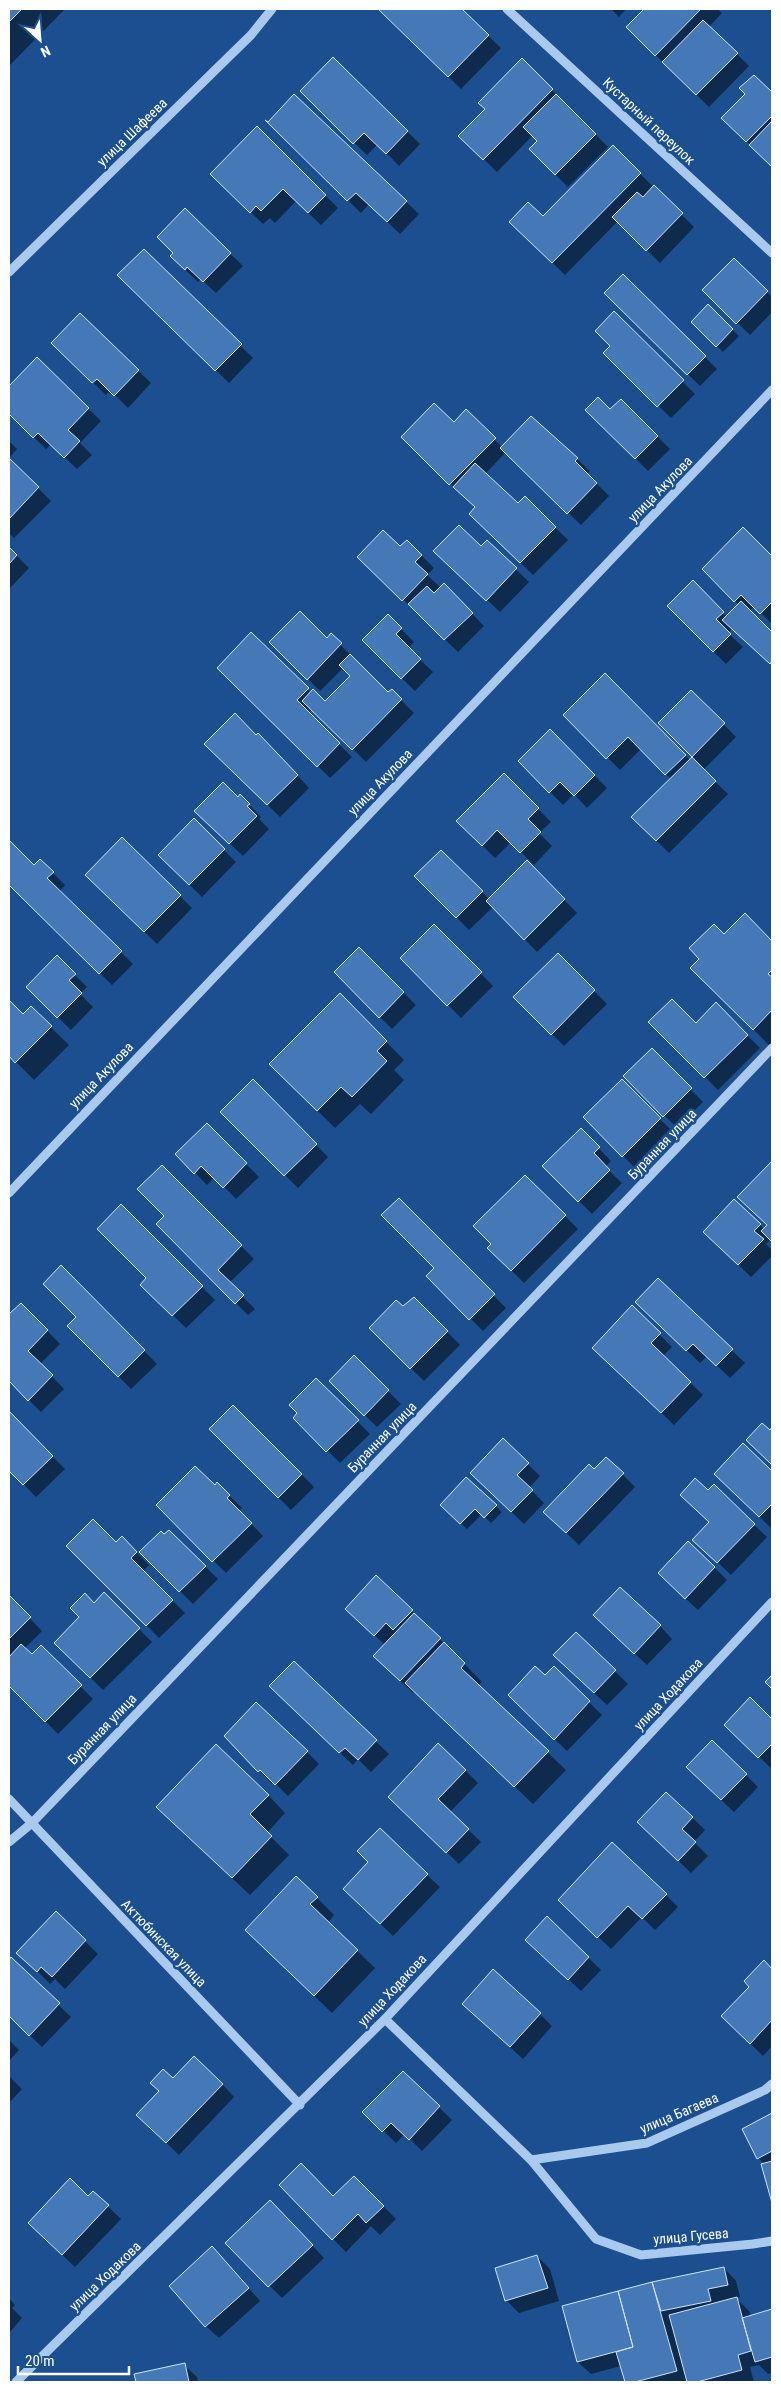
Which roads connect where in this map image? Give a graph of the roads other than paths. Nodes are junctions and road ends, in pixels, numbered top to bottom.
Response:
1 (272, 9) edge
2 (507, 9) edge
3 (772, 253) edge
4 (9, 272) edge
5 (772, 390) edge
6 (772, 1048) edge
7 (9, 1193) edge
8 (772, 1602) edge
9 (9, 1799) edge
10 (32, 1823) junction
11 (9, 1842) edge
12 (385, 2019) junction
13 (772, 2084) edge
14 (300, 2105) junction
15 (531, 2160) junction
16 (772, 2240) edge
17 (16, 2382) edge

1 - 4 street, улица Шафеева
2 - 3 street, Кустарный переулок
5 - 7 street, улица Акулова
6 - 10 street, Буранная улица
8 - 12 street, улица Ходакова
9 - 10 street, Актюбинская улица
10 - 11 street, Буранная улица
10 - 14 street, Актюбинская улица
12 - 14 street, улица Ходакова
12 - 15 street
13 - 15 street, улица Багаева
14 - 17 street, улица Ходакова
15 - 16 street, улица Гусева

